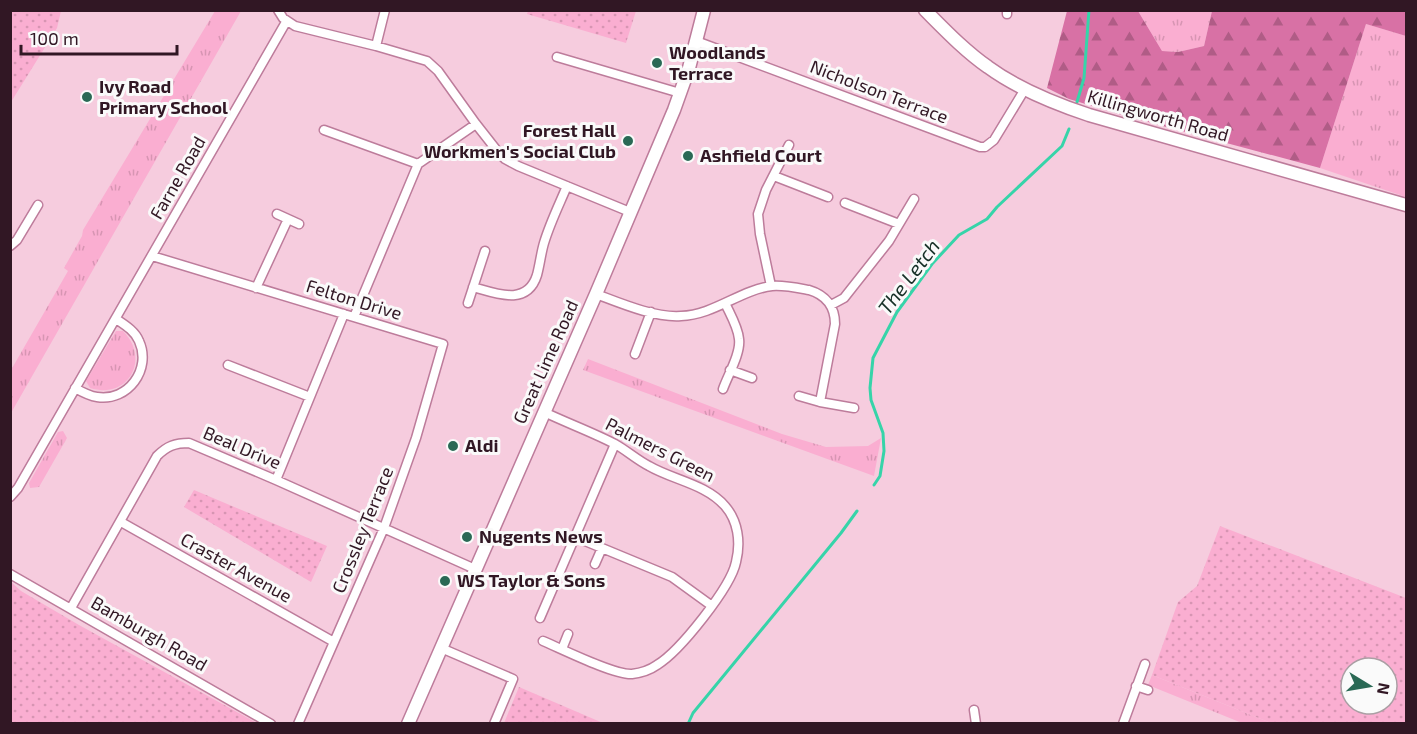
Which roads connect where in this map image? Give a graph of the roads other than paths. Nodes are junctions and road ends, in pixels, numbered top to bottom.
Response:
1 (278, 10) edge
2 (385, 10) edge
3 (704, 10) edge
4 (925, 10) edge
5 (286, 22) junction
6 (696, 41) junction
7 (376, 46) junction
8 (557, 57) dead end
9 (1024, 89) junction
10 (680, 93) junction
11 (476, 124) junction
12 (324, 130) dead end
13 (789, 146) dead end
14 (418, 164) junction
15 (774, 176) junction
16 (567, 186) junction
17 (828, 197) dead end
18 (914, 199) dead end
19 (845, 203) dead end
20 (38, 205) dead end
21 (1407, 205) edge
22 (630, 212) junction
23 (277, 214) dead end
24 (288, 219) junction
25 (299, 224) dead end
26 (899, 224) junction
27 (10, 246) edge
28 (485, 251) dead end
29 (152, 256) junction
30 (771, 286) junction
31 (473, 287) junction
32 (256, 288) junction
33 (596, 294) junction
34 (468, 303) dead end
35 (725, 303) junction
36 (831, 305) junction
37 (651, 312) junction
38 (344, 314) junction
39 (354, 317) junction
40 (116, 319) junction
41 (443, 344) joint
42 (635, 354) dead end
43 (228, 365) dead end
44 (730, 370) junction
45 (752, 378) dead end
46 (75, 388) junction
47 (723, 389) dead end
48 (799, 396) dead end
49 (310, 398) junction
50 (820, 402) junction
51 (854, 408) dead end
52 (544, 412) junction
53 (615, 444) junction
54 (276, 480) junction
55 (10, 497) edge
56 (121, 522) junction
57 (384, 528) junction
58 (585, 541) dead end
59 (602, 548) junction
60 (596, 564) dead end
61 (475, 569) junction
62 (10, 574) edge
63 (712, 606) junction
64 (72, 608) junction
65 (540, 618) dead end
66 (568, 634) dead end
67 (543, 641) dead end
68 (334, 642) junction
69 (441, 648) junction
70 (562, 649) junction
71 (1144, 664) dead end
72 (1136, 686) junction
73 (1148, 690) dead end
74 (974, 710) dead end
75 (271, 723) edge
76 (298, 723) edge
77 (408, 723) edge
78 (494, 723) edge
79 (976, 723) edge
80 (1123, 723) edge

1 - 5 street
2 - 7 street
3 - 6 main road, Great Lime Road
4 - 9 main road, Killingworth Road
5 - 7 street
5 - 29 street, Farne Road
6 - 9 street, Nicholson Terrace
6 - 10 main road, Great Lime Road
7 - 11 street
8 - 10 street
9 - 21 main road, Killingworth Road
10 - 22 main road, Great Lime Road
11 - 14 street
11 - 16 street
12 - 14 street
13 - 15 street
14 - 39 street
15 - 17 street
15 - 30 street
16 - 22 street
16 - 31 street
18 - 26 street
19 - 26 street
20 - 27 street
22 - 33 main road, Great Lime Road
23 - 24 street
24 - 25 street
24 - 32 street
26 - 36 street
28 - 31 street
29 - 32 street, Felton Drive
29 - 40 street, Farne Road
30 - 35 street
30 - 36 street
31 - 34 street
32 - 38 street, Felton Drive
33 - 37 street
33 - 52 main road, Great Lime Road
35 - 37 street
35 - 44 street
36 - 50 street
37 - 42 street
38 - 39 street, Felton Drive
38 - 49 street
39 - 41 street, Felton Drive
40 - 46 street, Farne Road
40 - 46 street
41 - 57 street, Crossley Terrace
43 - 49 street
44 - 45 street
44 - 47 street
46 - 55 street, Farne Road
48 - 50 street
49 - 54 street
50 - 51 street
52 - 53 street, Palmers Green
52 - 61 main road, Great Lime Road
53 - 63 street, Palmers Green
53 - 65 street
54 - 56 street, Beal Drive
54 - 57 street, Beal Drive
56 - 64 street, Beal Drive
56 - 68 street, Craster Avenue
57 - 61 street, Beal Drive
57 - 68 street, Crossley Terrace
58 - 59 street
59 - 60 street
59 - 63 street
61 - 69 main road, Great Lime Road
62 - 64 street, Bamburgh Road
63 - 70 street, Palmers Green
64 - 75 street, Bamburgh Road
66 - 70 street
67 - 70 street, Palmers Green
68 - 76 street, Crossley Terrace
69 - 77 main road, Great Lime Road
69 - 78 street
71 - 72 street
72 - 73 street
72 - 80 street
74 - 79 street

